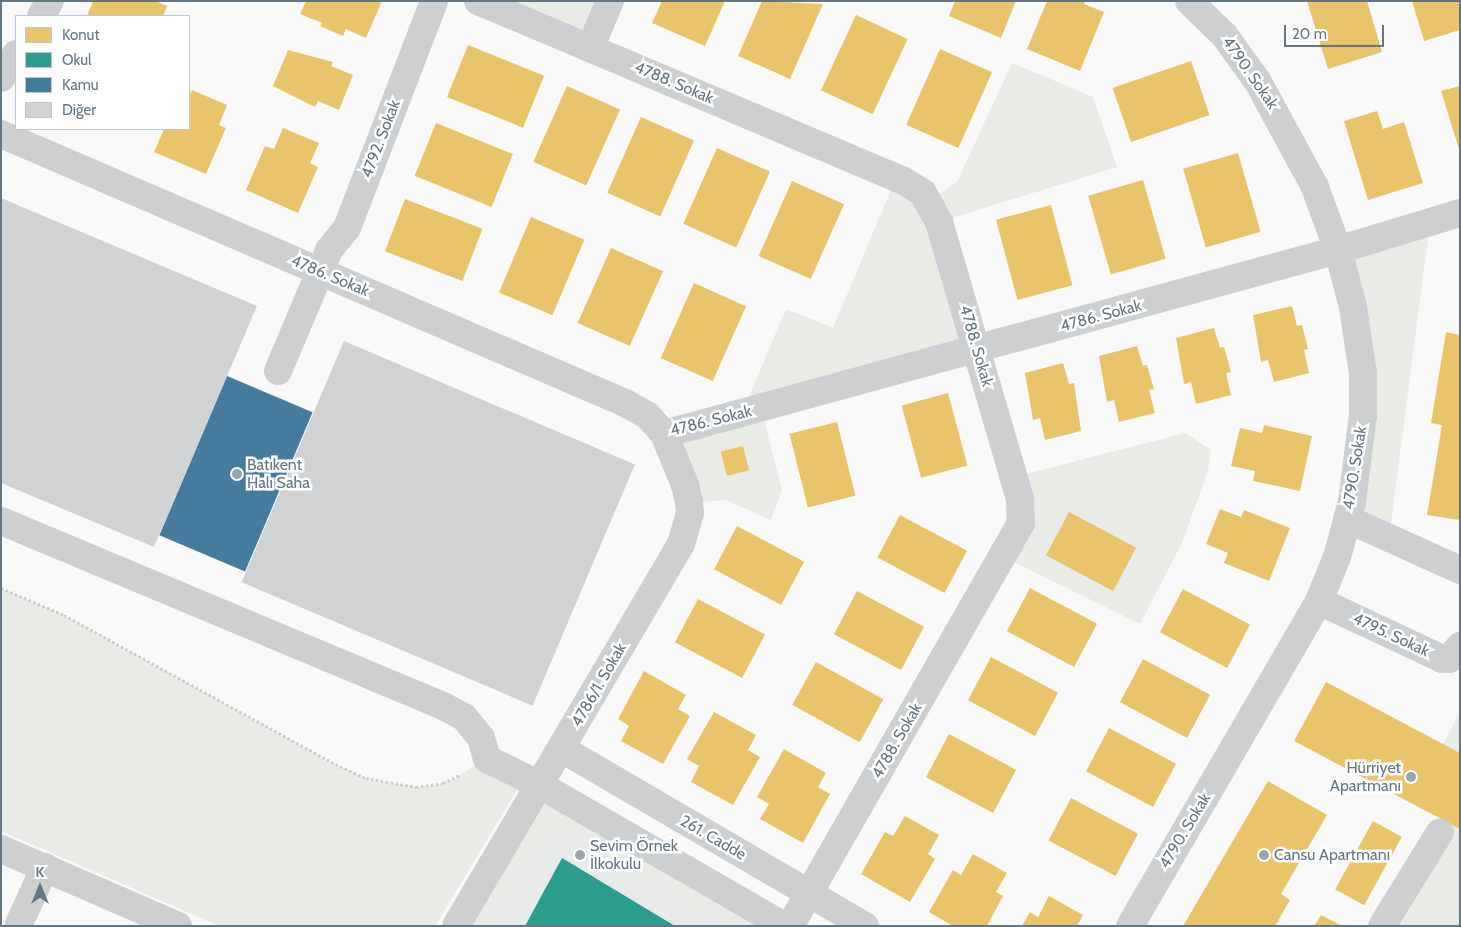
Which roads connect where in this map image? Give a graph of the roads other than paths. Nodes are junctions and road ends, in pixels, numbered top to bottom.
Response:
1 (50, 1) edge
2 (434, 1) edge
3 (478, 1) edge
4 (610, 1) edge
5 (1207, 7) edge
6 (42, 15) edge
7 (590, 48) junction
8 (15, 56) edge
9 (1, 78) edge
10 (1, 134) edge
11 (1460, 214) edge
12 (1338, 250) junction
13 (320, 271) junction
14 (978, 350) junction
15 (278, 371) dead end
16 (664, 434) junction
17 (1347, 519) junction
18 (1, 521) edge
19 (1460, 570) edge
20 (1319, 601) junction
21 (1460, 646) edge
22 (562, 750) junction
23 (540, 785) junction
24 (1440, 832) dead end
25 (1, 848) edge
26 (44, 868) junction
27 (809, 893) junction
28 (18, 926) edge
29 (178, 926) edge
30 (456, 926) edge
31 (784, 926) edge
32 (790, 926) edge
33 (865, 926) edge
34 (1130, 926) edge
35 (1382, 926) edge

1 - 6 street
2 - 13 street, 4792. Sokak
3 - 7 street, 4788. Sokak
4 - 7 street
5 - 12 street, 4790. Sokak
7 - 14 street, 4788. Sokak
8 - 9 street
10 - 13 street, 4786. Sokak
11 - 12 street, 4786. Sokak
12 - 14 street, 4786. Sokak
12 - 17 street, 4790. Sokak
13 - 15 street, 4792. Sokak
13 - 16 street, 4786. Sokak
14 - 16 street, 4786. Sokak
14 - 27 street, 4788. Sokak
16 - 22 street, 4786/1. Sokak
17 - 19 street
17 - 20 street, 4790. Sokak
18 - 23 street
20 - 21 street, 4795. Sokak
20 - 34 street, 4790. Sokak
22 - 23 street, 4786/1. Sokak
22 - 27 street, 261. Cadde
23 - 30 street, 4786/1. Sokak
23 - 31 street
24 - 35 street
25 - 26 street
26 - 28 street
26 - 29 street
27 - 32 street, 4788. Sokak
27 - 33 street, 261. Cadde

